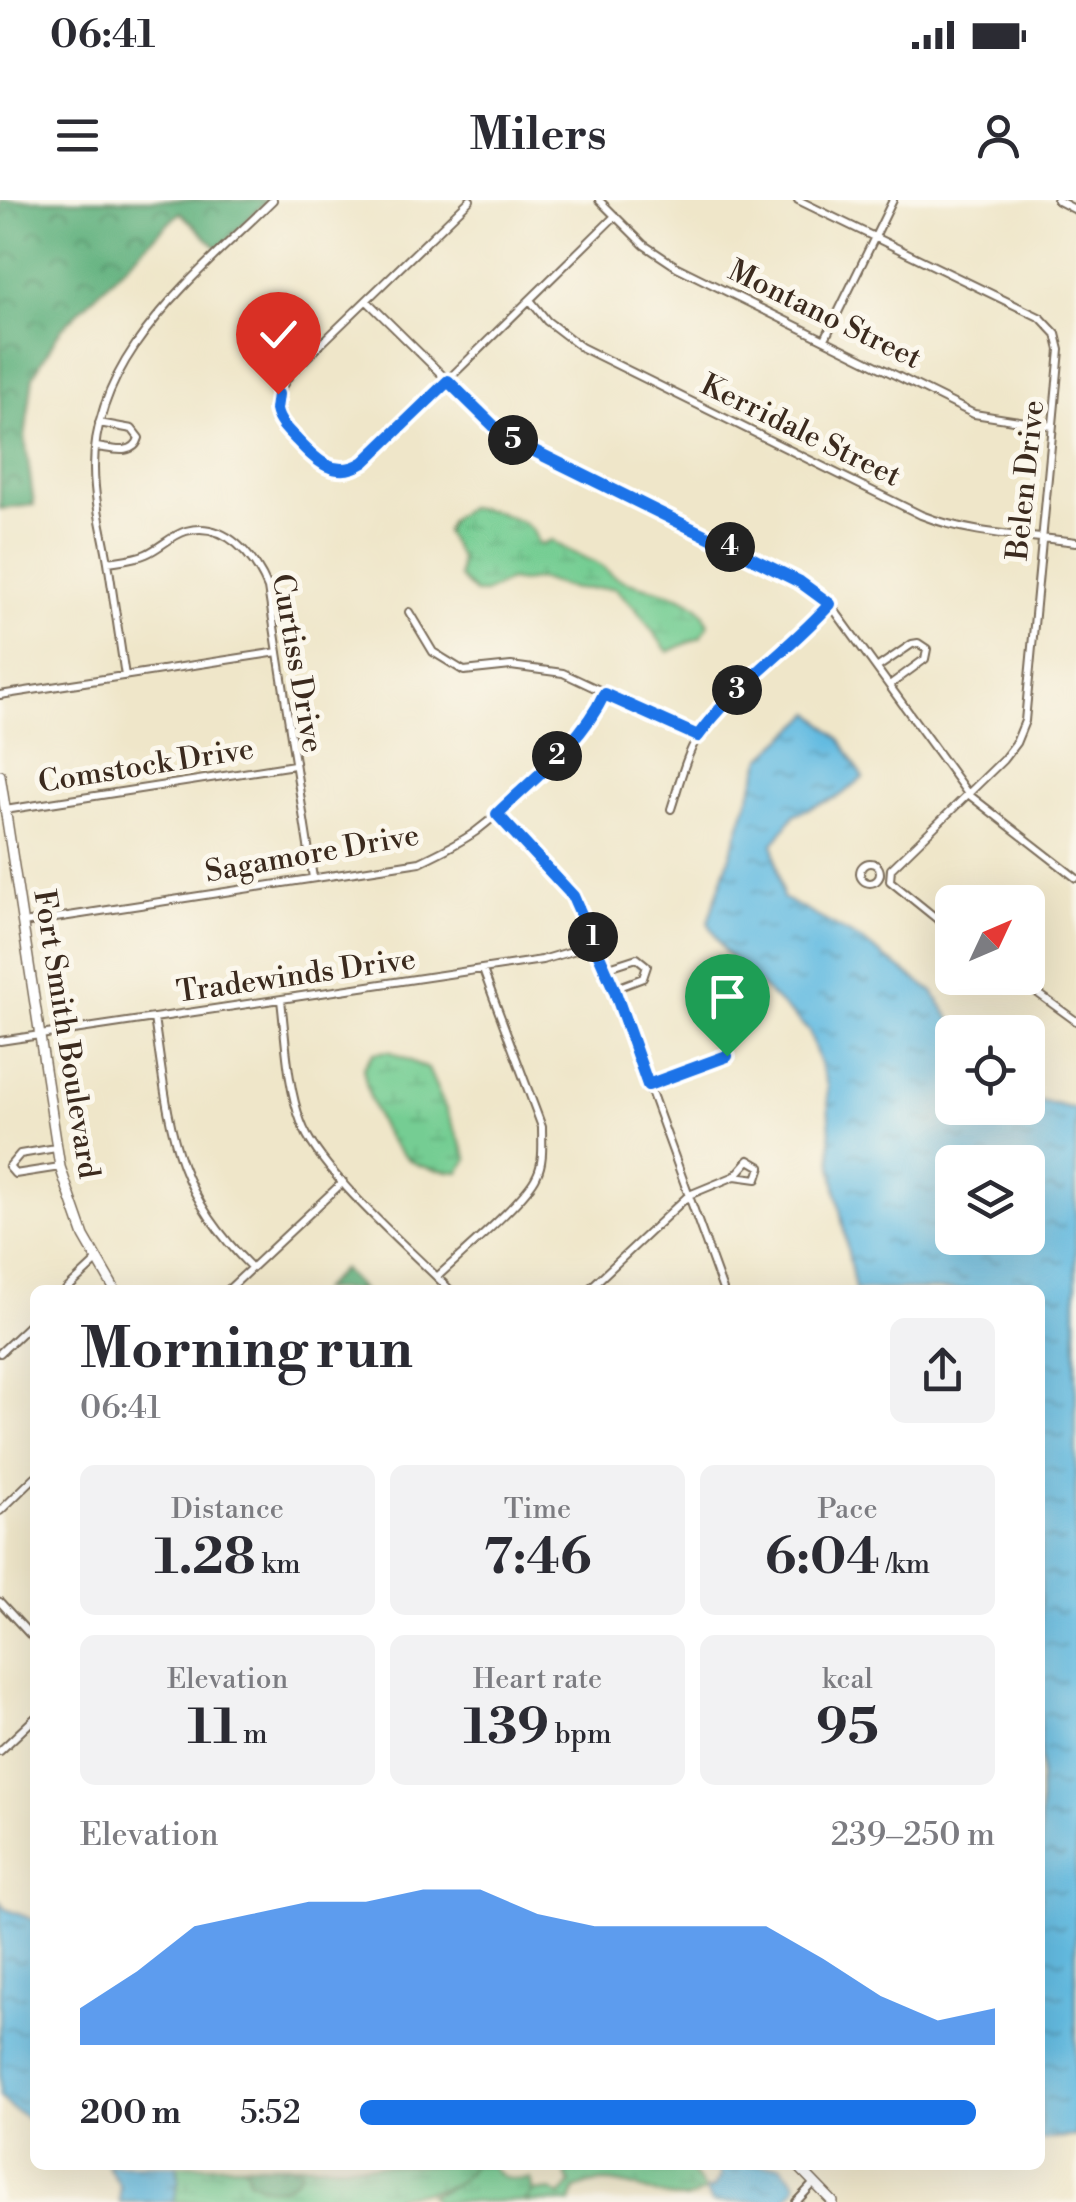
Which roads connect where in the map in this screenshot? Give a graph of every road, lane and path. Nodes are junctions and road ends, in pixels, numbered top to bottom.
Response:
1 (274, 200) edge
2 (470, 200) edge
3 (599, 200) edge
4 (798, 200) edge
5 (894, 200) edge
6 (1057, 200) edge
7 (1075, 207) edge
8 (615, 216) junction
9 (875, 238) junction
10 (530, 300) junction
11 (367, 301) junction
12 (825, 339) junction
13 (448, 381) junction
14 (99, 424) junction
15 (1052, 426) junction
16 (96, 448) junction
17 (1042, 538) junction
18 (1076, 542) edge
19 (108, 562) junction
20 (830, 604) junction
21 (409, 612) dead end
22 (278, 652) junction
23 (878, 667) junction
24 (125, 676) junction
25 (891, 684) junction
26 (604, 694) junction
27 (0, 695) edge
28 (698, 736) junction
29 (294, 765) junction
30 (0, 775) edge
31 (968, 794) junction
32 (672, 809) dead end
33 (5, 810) junction
34 (497, 814) junction
35 (891, 872) junction
36 (880, 874) dead end
37 (313, 878) junction
38 (1076, 878) edge
39 (935, 918) edge
40 (23, 923) junction
41 (596, 944) junction
42 (606, 968) junction
43 (483, 970) junction
44 (614, 989) junction
45 (1040, 995) edge
46 (280, 1000) junction
47 (154, 1018) junction
48 (1076, 1021) edge
49 (39, 1035) junction
50 (0, 1042) edge
51 (727, 1056) dead end
52 (648, 1085) junction
53 (56, 1148) junction
54 (60, 1167) junction
55 (735, 1176) dead end
56 (343, 1182) junction
57 (689, 1195) junction
58 (96, 1262) junction
59 (251, 1267) junction
60 (437, 1277) junction
61 (71, 1285) edge
62 (112, 1285) edge
63 (233, 1285) edge
64 (445, 1285) edge
65 (593, 1285) edge
66 (721, 1285) edge
67 (30, 1325) edge
68 (0, 1354) edge
69 (30, 1482) edge
70 (0, 1511) edge
71 (0, 1602) edge
72 (30, 1635) edge
73 (30, 1723) edge
74 (0, 1751) edge
75 (802, 2170) edge
76 (814, 2183) junction
77 (796, 2202) edge
78 (832, 2202) edge

1 - 14 street
2 - 11 street
3 - 8 street, Montano Street
4 - 9 street, Belen Drive
5 - 9 street
6 - 7 street
8 - 10 street
8 - 12 street, Montano Street
9 - 12 street
9 - 15 street, Belen Drive
10 - 13 street
10 - 17 street, Kerridale Street
11 - 13 street
11 - 13 street
12 - 15 street, Montano Street
13 - 20 street
14 - 16 street
14 - 16 street
15 - 17 street, Belen Drive
16 - 19 street
17 - 18 street, Kerridale Street
17 - 31 street, Belen Drive
19 - 22 street, Curtiss Drive
19 - 24 street
20 - 23 street
20 - 28 street
21 - 26 street
22 - 24 street
22 - 29 street, Curtiss Drive
23 - 25 street
23 - 25 street
24 - 27 street
25 - 31 street
26 - 28 street
26 - 34 street, Sagamore Drive
28 - 32 street
29 - 33 street, Comstock Drive
29 - 37 street, Curtiss Drive
30 - 33 street, Fort Smith Boulevard
31 - 35 street, Belen Drive
31 - 38 street
33 - 40 street, Fort Smith Boulevard
34 - 37 street, Sagamore Drive
34 - 41 street
35 - 36 street
35 - 39 street
37 - 40 street, Sagamore Drive
40 - 49 street, Fort Smith Boulevard
41 - 42 street
41 - 43 street, Tradewinds Drive
42 - 44 street
42 - 44 street
43 - 46 street, Tradewinds Drive
43 - 60 street
44 - 52 street
45 - 48 street
46 - 47 street, Tradewinds Drive
46 - 56 street
47 - 49 street, Tradewinds Drive
47 - 59 street
49 - 50 street, Tradewinds Drive
49 - 53 street, Fort Smith Boulevard
51 - 52 street
52 - 57 street
53 - 54 street, Fort Smith Boulevard
53 - 54 street
54 - 58 street, Fort Smith Boulevard
55 - 57 street
56 - 59 street
56 - 60 street
57 - 65 street
57 - 66 street
58 - 61 street
58 - 62 street, Fort Smith Boulevard
59 - 63 street
60 - 64 street
67 - 68 street
69 - 70 street
71 - 72 street
73 - 74 street
75 - 76 street
76 - 77 street
76 - 78 street

